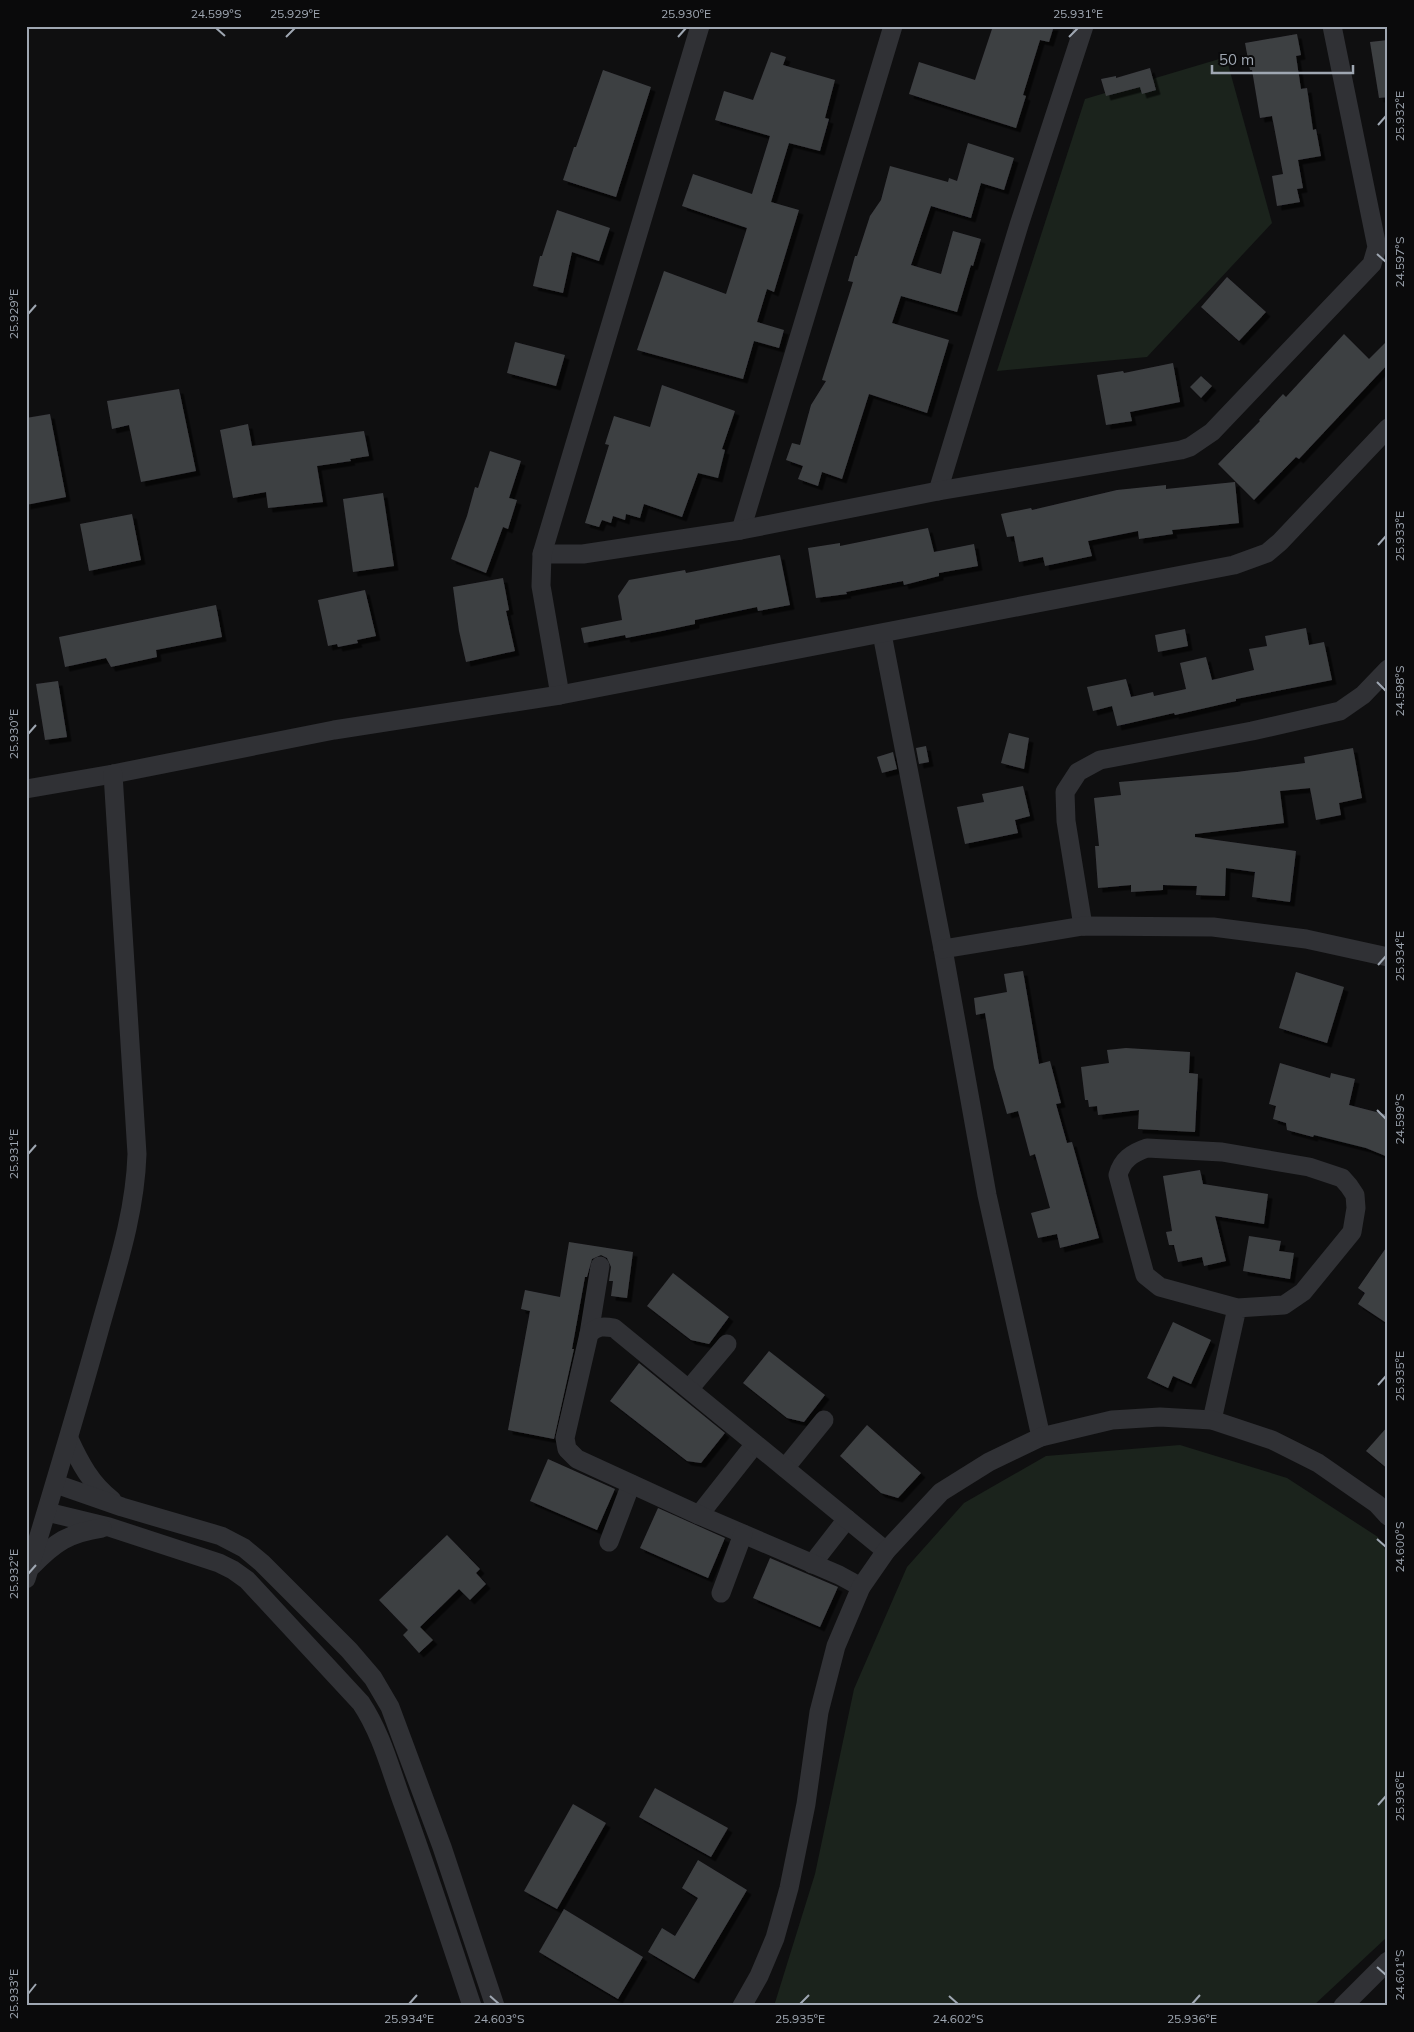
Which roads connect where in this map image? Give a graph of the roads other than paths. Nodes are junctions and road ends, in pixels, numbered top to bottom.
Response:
1 (700, 26) edge
2 (893, 26) edge
3 (1084, 26) edge
4 (1332, 26) edge
5 (1388, 428) edge
6 (938, 491) junction
7 (741, 530) junction
8 (542, 554) junction
9 (882, 634) junction
10 (1388, 669) edge
11 (560, 695) junction
12 (113, 774) junction
13 (26, 789) edge
14 (1083, 926) junction
15 (943, 949) junction
16 (1388, 957) edge
17 (600, 1266) dead end
18 (1237, 1308) junction
19 (589, 1334) junction
20 (727, 1344) dead end
21 (688, 1389) junction
22 (824, 1420) dead end
23 (1212, 1420) junction
24 (1041, 1437) junction
25 (68, 1439) junction
26 (755, 1444) junction
27 (784, 1468) junction
28 (56, 1484) junction
29 (631, 1484) junction
30 (122, 1507) junction
31 (47, 1512) junction
32 (699, 1515) junction
33 (1388, 1516) edge
34 (847, 1519) junction
35 (109, 1527) junction
36 (743, 1534) junction
37 (610, 1542) dead end
38 (886, 1551) junction
39 (812, 1564) junction
40 (28, 1574) edge
41 (861, 1587) junction
42 (721, 1593) dead end
43 (1388, 1961) edge
44 (472, 2006) edge
45 (495, 2006) edge
46 (742, 2006) edge
47 (1343, 2006) edge

1 - 8 street
2 - 7 street
3 - 6 street
4 - 6 street
5 - 9 street
6 - 7 street
7 - 8 street
8 - 11 street
9 - 11 street
9 - 15 street
10 - 14 street
11 - 12 street
12 - 13 street
12 - 25 street
14 - 15 street
14 - 16 street
15 - 24 street
17 - 19 street
18 - 18 street
18 - 23 street
19 - 21 street
19 - 29 street
20 - 21 street
21 - 26 street
22 - 27 street
23 - 24 street
23 - 33 street
24 - 38 street
25 - 28 street
25 - 30 street
26 - 27 street
26 - 32 street
27 - 34 street
28 - 30 street
28 - 31 street
29 - 32 street
29 - 37 street
30 - 45 street
31 - 35 street
31 - 40 street
32 - 36 street
34 - 38 street
34 - 39 street
35 - 40 street
35 - 44 street
36 - 39 street
36 - 42 street
38 - 41 street
39 - 41 street
41 - 46 street
43 - 47 street

